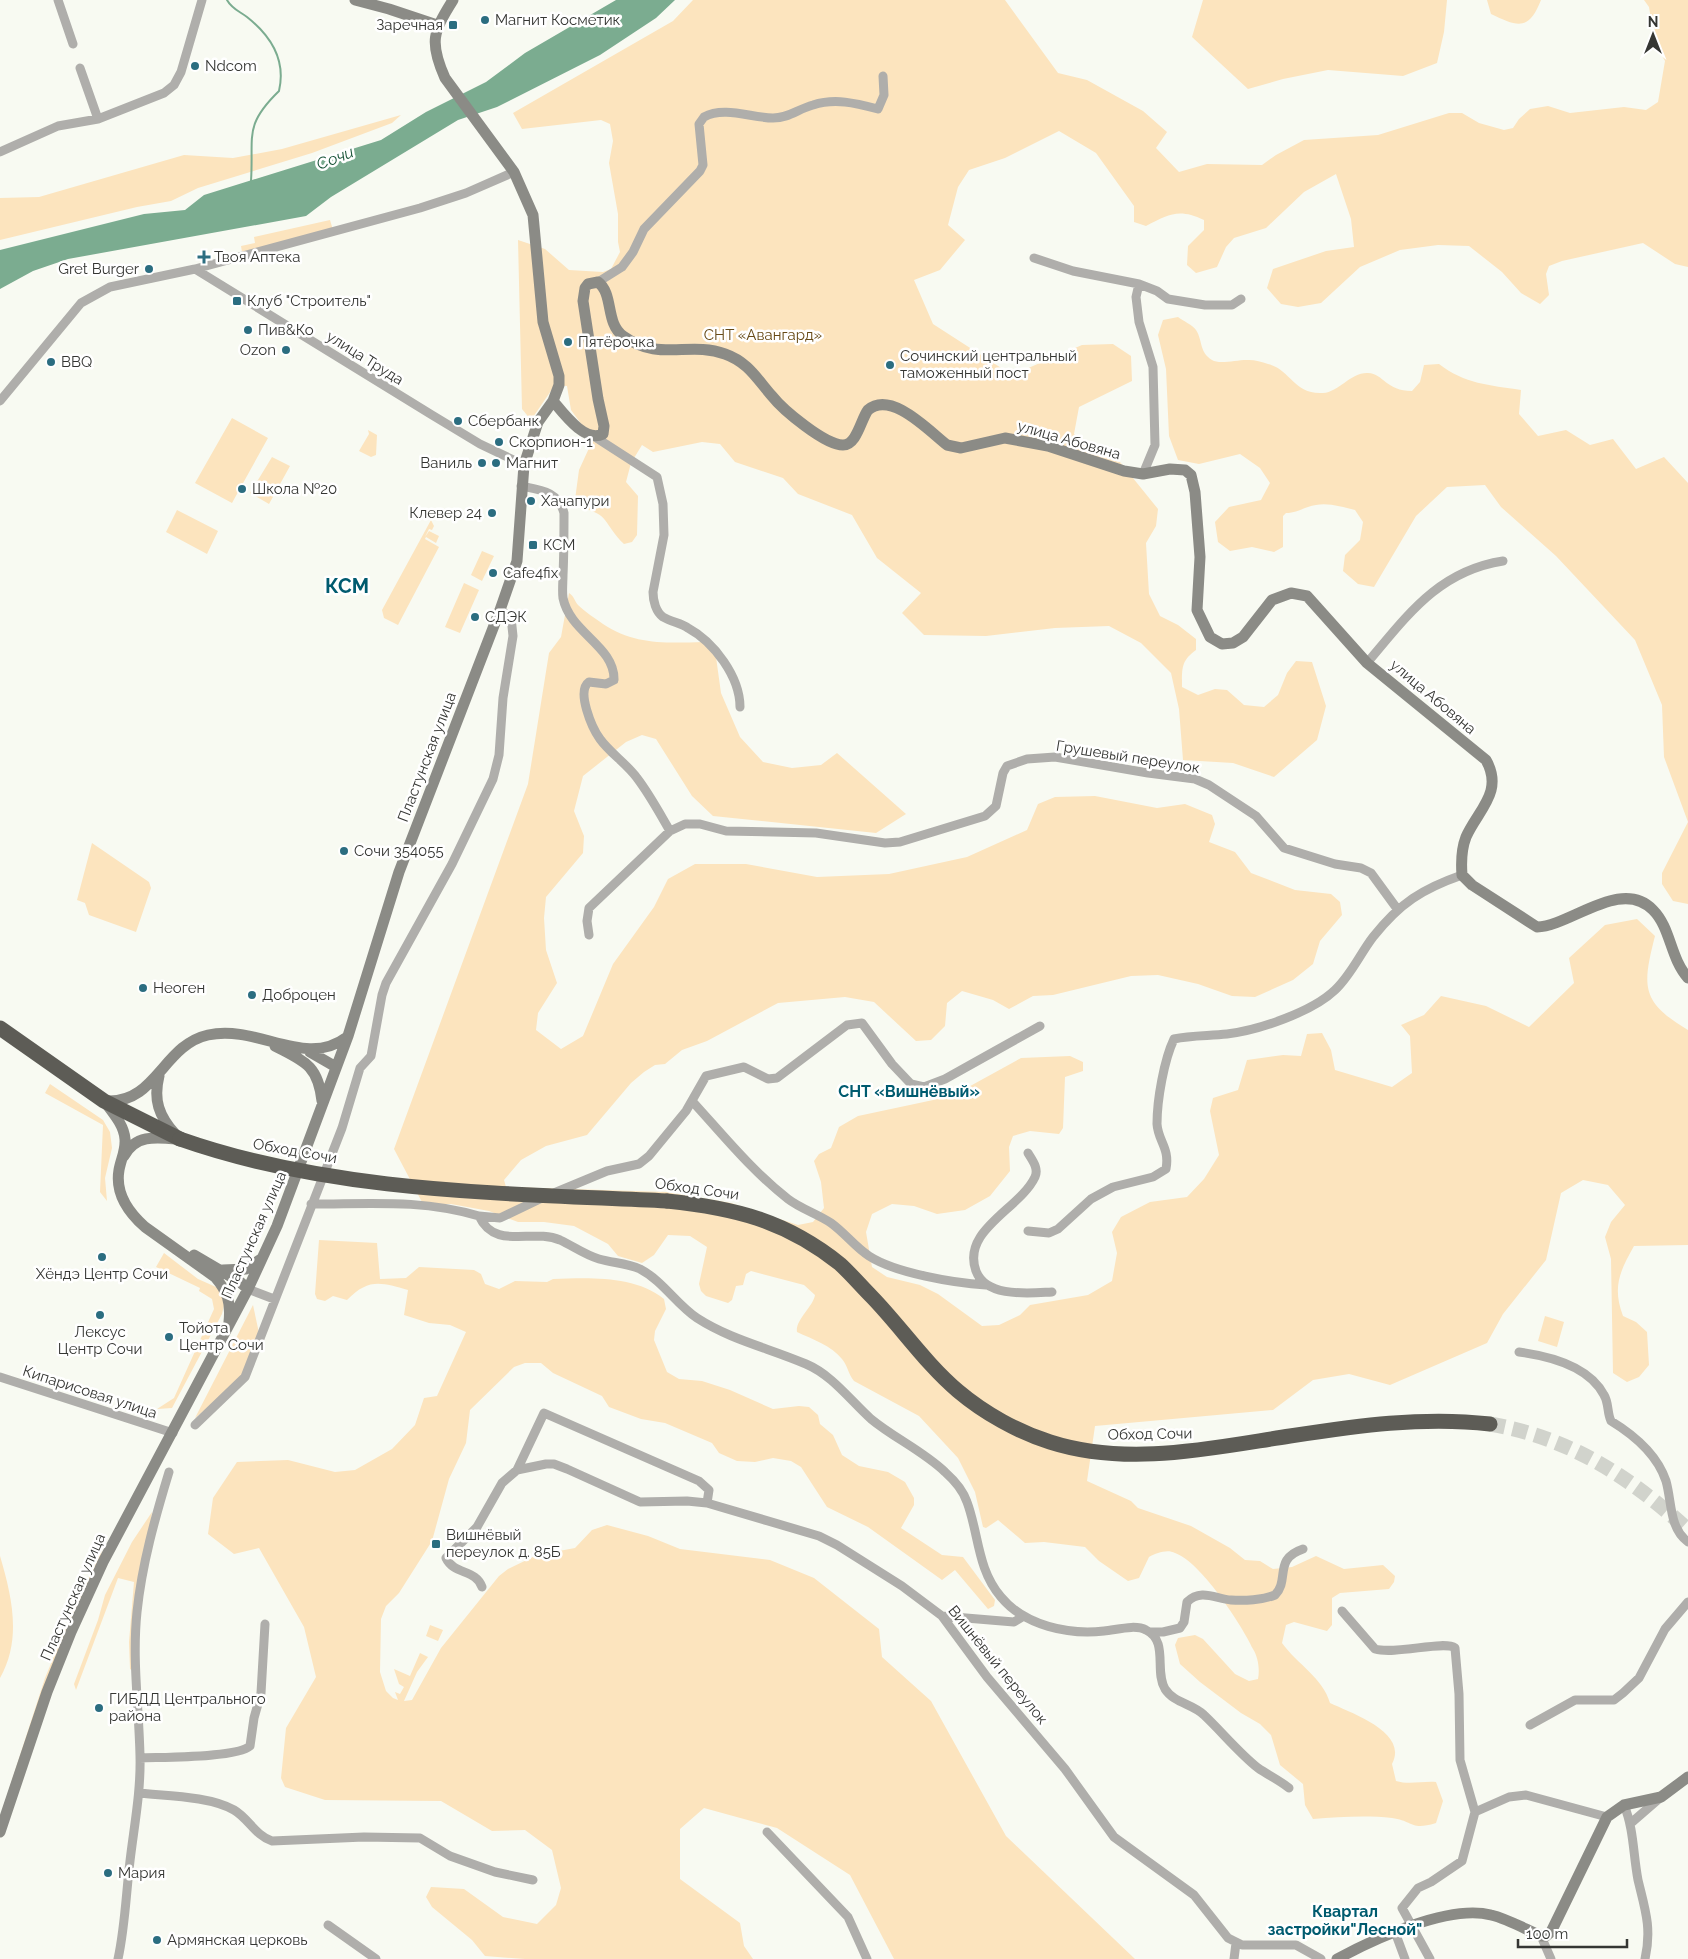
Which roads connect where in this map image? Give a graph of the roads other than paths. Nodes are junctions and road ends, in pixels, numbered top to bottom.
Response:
1 (58, 0) edge
2 (202, 0) edge
3 (355, 0) edge
4 (453, 0) edge
5 (437, 25) junction
6 (73, 44) dead end
7 (80, 68) dead end
8 (883, 76) dead end
9 (98, 119) junction
10 (0, 152) edge
11 (514, 172) junction
12 (1034, 258) dead end
13 (195, 269) junction
14 (598, 282) junction
15 (1139, 284) junction
16 (1241, 299) dead end
17 (0, 401) edge
18 (553, 401) junction
19 (595, 437) junction
20 (524, 465) junction
21 (1143, 474) junction
22 (520, 486) junction
23 (1503, 561) dead end
24 (500, 610) junction
25 (1367, 663) junction
26 (740, 707) dead end
27 (670, 831) junction
28 (1462, 875) junction
29 (1398, 910) junction
30 (589, 935) dead end
31 (1688, 978) edge
32 (1040, 1026) dead end
33 (0, 1028) edge
34 (348, 1036) junction
35 (304, 1055) junction
36 (336, 1067) junction
37 (160, 1074) junction
38 (104, 1101) junction
39 (692, 1101) junction
40 (322, 1105) junction
41 (180, 1139) junction
42 (1028, 1153) dead end
43 (123, 1157) junction
44 (311, 1204) junction
45 (479, 1216) junction
46 (1028, 1231) dead end
47 (263, 1257) junction
48 (217, 1273) junction
49 (986, 1285) junction
50 (248, 1289) junction
51 (1052, 1292) dead end
52 (274, 1299) junction
53 (229, 1325) junction
54 (1520, 1352) dead end
55 (0, 1378) edge
56 (1490, 1424) tunnel mouth
57 (195, 1425) dead end
58 (173, 1433) junction
59 (517, 1470) junction
60 (169, 1472) dead end
61 (707, 1503) junction
62 (1688, 1542) edge
63 (1303, 1549) dead end
64 (482, 1587) dead end
65 (1688, 1602) edge
66 (1342, 1611) dead end
67 (942, 1616) junction
68 (1024, 1616) junction
69 (265, 1624) dead end
70 (1150, 1632) junction
71 (1530, 1726) dead end
72 (140, 1758) junction
73 (1688, 1777) edge
74 (1289, 1788) dead end
75 (139, 1793) junction
76 (1661, 1797) junction
77 (1624, 1805) junction
78 (1475, 1812) junction
79 (1608, 1817) junction
80 (1631, 1823) junction
81 (0, 1832) edge
82 (767, 1832) dead end
83 (533, 1880) dead end
84 (328, 1925) dead end
85 (1412, 1925) junction
86 (1396, 1932) junction
87 (1541, 1936) junction
88 (1236, 1943) junction
89 (118, 1959) edge
90 (376, 1959) edge
91 (867, 1959) edge
92 (1234, 1959) edge
93 (1321, 1959) edge
94 (1337, 1959) edge
95 (1406, 1959) edge
96 (1430, 1959) edge
97 (1551, 1959) edge
98 (1645, 1959) edge

1 - 6 street
2 - 9 street
3 - 5 main road
4 - 5 main road
5 - 11 main road, Пластунская улица
7 - 9 street
8 - 14 street
9 - 10 street
11 - 13 street
11 - 18 main road, Пластунская улица
12 - 15 street
13 - 17 street
13 - 20 street, улица Труда
14 - 19 main road
14 - 21 main road, улица Абовяна
15 - 16 street
15 - 21 street
18 - 19 main road
18 - 20 main road, Пластунская улица
19 - 26 street
20 - 22 main road, Пластунская улица
21 - 25 main road, улица Абовяна
22 - 24 main road, Пластунская улица
22 - 27 street
23 - 25 street
24 - 34 main road, Пластунская улица
24 - 44 street
25 - 28 main road, улица Абовяна
27 - 29 street, Грушевый переулок
27 - 30 street, Грушевый переулок
28 - 29 street
28 - 31 main road
29 - 46 street
32 - 39 street
33 - 38 highway, Обход Сочи
34 - 35 main road
34 - 36 main road, Пластунская улица
35 - 36 main road
35 - 37 main road
35 - 40 main road
36 - 40 main road, Пластунская улица
37 - 38 main road
37 - 41 main road
38 - 41 highway, Обход Сочи
38 - 43 main road
39 - 45 street
39 - 49 street
40 - 47 main road, Пластунская улица
41 - 43 main road
41 - 56 highway, Обход Сочи, bridge
42 - 49 street
43 - 48 main road
44 - 45 street
44 - 52 street
45 - 68 street
47 - 48 main road
47 - 50 main road, Пластунская улица
48 - 50 main road
48 - 53 main road
49 - 51 street
50 - 52 street
50 - 53 main road, Пластунская улица
52 - 57 street
53 - 58 main road, Пластунская улица
54 - 62 street
55 - 58 street, Кипарисовая улица
58 - 81 main road, Пластунская улица
59 - 61 street, Вишнёвый переулок
59 - 61 street
59 - 64 street
60 - 72 street
61 - 67 street, Вишнёвый переулок
63 - 70 street
65 - 71 street
66 - 78 street
67 - 68 street
67 - 88 street, Вишнёвый переулок
68 - 70 street
69 - 72 street
70 - 74 street
72 - 75 street
73 - 76 main road
75 - 83 street
75 - 89 street
76 - 77 main road
76 - 80 street
77 - 79 main road
77 - 80 street
78 - 79 street
78 - 85 street
79 - 87 main road
80 - 98 street
82 - 91 street
84 - 90 street
85 - 86 main road
85 - 87 main road
85 - 96 street
86 - 94 main road
86 - 95 street
87 - 97 street
88 - 92 street
88 - 93 street

